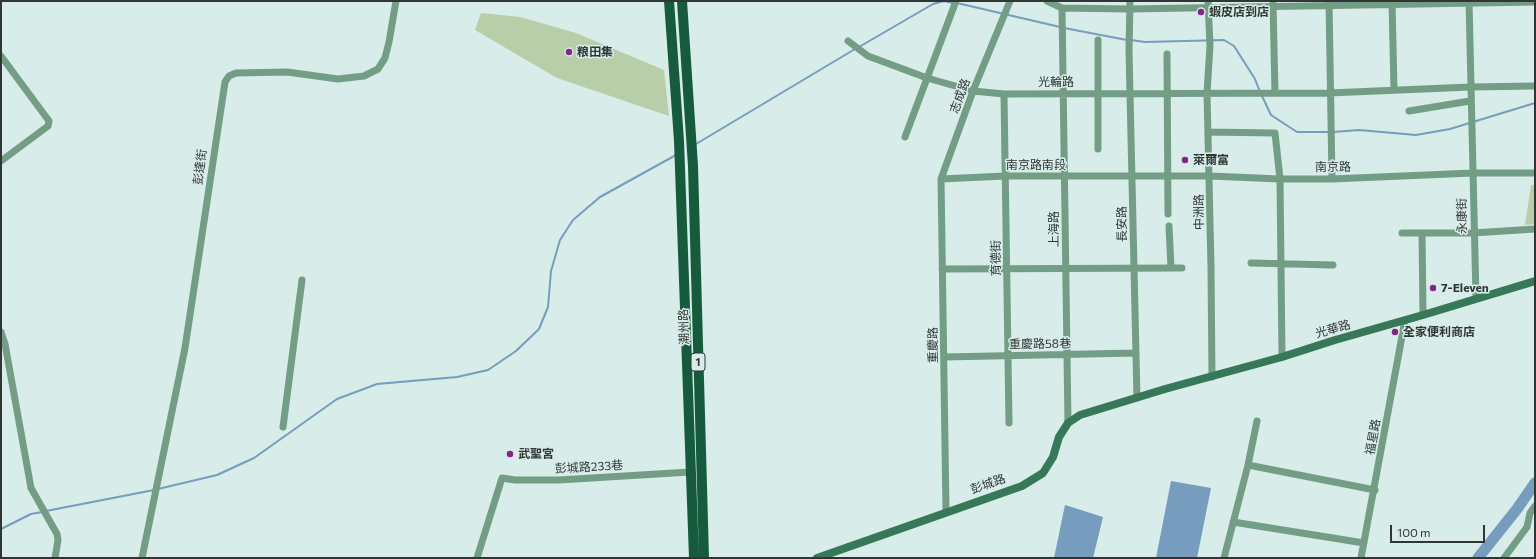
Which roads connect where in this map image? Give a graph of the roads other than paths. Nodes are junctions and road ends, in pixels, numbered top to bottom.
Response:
1 (396, 1) edge
2 (669, 1) edge
3 (682, 1) edge
4 (1010, 1) edge
5 (1047, 1) edge
6 (1469, 2) edge
7 (1535, 2) edge
8 (1273, 3) edge
9 (1329, 3) edge
10 (1392, 3) edge
11 (955, 4) edge
12 (1208, 4) edge
13 (1130, 5) edge
14 (1062, 8) junction
15 (1098, 40) dead end
16 (848, 41) dead end
17 (1167, 54) dead end
18 (1, 56) edge
19 (927, 78) junction
20 (1535, 86) edge
21 (1470, 87) junction
22 (1394, 90) junction
23 (974, 91) junction
24 (1064, 93) junction
25 (1097, 93) junction
26 (1168, 93) junction
27 (1207, 93) junction
28 (1273, 93) junction
29 (1330, 93) junction
30 (1004, 94) junction
31 (1130, 94) junction
32 (1470, 101) junction
33 (1409, 111) dead end
34 (1208, 132) junction
35 (905, 137) dead end
36 (1098, 149) dead end
37 (1, 161) edge
38 (1473, 173) junction
39 (1535, 173) edge
40 (1005, 176) junction
41 (1065, 176) junction
42 (1169, 176) junction
43 (1210, 176) junction
44 (1132, 177) junction
45 (941, 179) junction
46 (1280, 179) junction
47 (1332, 179) junction
48 (1168, 214) dead end
49 (1169, 226) dead end
50 (1535, 229) edge
51 (1402, 233) dead end
52 (1422, 233) junction
53 (1473, 233) junction
54 (1251, 263) dead end
55 (1281, 265) junction
56 (1333, 265) dead end
57 (1007, 268) junction
58 (1065, 268) junction
59 (1134, 268) junction
60 (1171, 268) junction
61 (1182, 268) dead end
62 (942, 269) junction
63 (302, 280) dead end
64 (1535, 280) edge
65 (1476, 298) junction
66 (1423, 315) junction
67 (1405, 320) junction
68 (1, 332) edge
69 (1136, 353) junction
70 (1067, 354) junction
71 (1008, 355) junction
72 (944, 357) junction
73 (1282, 357) junction
74 (1212, 377) junction
75 (1137, 398) junction
76 (1257, 421) dead end
77 (1009, 423) dead end
78 (1068, 423) junction
79 (283, 427) dead end
80 (1248, 465) junction
81 (690, 472) junction
82 (1374, 490) junction
83 (1535, 506) edge
84 (946, 511) junction
85 (1532, 514) edge
86 (1233, 522) junction
87 (1364, 544) junction
88 (55, 558) edge
89 (142, 558) edge
90 (477, 558) edge
91 (694, 558) edge
92 (704, 558) edge
93 (817, 558) edge
94 (1224, 558) edge
95 (1362, 558) edge
96 (1504, 558) edge

1 - 89 street, 彭達街
2 - 81 main road, 潮州路 / 1
3 - 92 main road, 潮州路 / 1
4 - 23 street, 志成路
5 - 14 street
6 - 7 street
6 - 10 street
6 - 21 street
8 - 9 street
8 - 12 street
8 - 28 street
9 - 10 street
9 - 29 street
10 - 22 street
11 - 19 street
12 - 13 street
12 - 27 street, 中洲路
13 - 14 street
13 - 31 street, 長安路
14 - 24 street, 上海路
15 - 25 street
16 - 19 street, 光輪路
17 - 26 street
18 - 37 street
19 - 23 street, 光輪路
19 - 35 street
20 - 21 street
21 - 22 street
21 - 32 street
22 - 29 street
23 - 30 street, 光輪路
23 - 45 street, 志成路
24 - 25 street, 光輪路
24 - 30 street, 光輪路
24 - 41 street, 上海路
25 - 31 street, 光輪路
25 - 36 street
26 - 27 street, 光輪路
26 - 31 street, 光輪路
26 - 42 street
27 - 28 street, 光輪路
27 - 34 street, 中洲路
28 - 29 street
29 - 47 street
30 - 40 street, 育德街
31 - 44 street, 長安路
32 - 33 street
32 - 38 street, 永康街
34 - 43 street, 中洲路
34 - 46 street
38 - 39 street, 南京路
38 - 47 street, 南京路
38 - 53 street, 永康街
40 - 41 street, 南京路南段
40 - 45 street, 南京路南段
40 - 57 street, 育德街
41 - 44 street, 南京路南段
41 - 58 street, 上海路
42 - 43 street, 南京路
42 - 44 street, 南京路
42 - 48 street
43 - 46 street, 南京路
43 - 74 street, 中洲路
44 - 59 street, 長安路
45 - 62 street, 重慶路
46 - 47 street, 南京路
46 - 55 street
49 - 60 street
50 - 53 street
51 - 52 street
52 - 53 street
52 - 66 street
53 - 65 street, 永康街
54 - 55 street
55 - 56 street
55 - 73 street
57 - 58 street
57 - 62 street
57 - 71 street, 育德街
58 - 59 street
58 - 70 street, 上海路
59 - 60 street
59 - 69 street, 長安路
60 - 61 street
62 - 72 street, 重慶路
63 - 79 street
64 - 65 street, 光華路
65 - 66 street, 光華路
66 - 67 street, 光華路
67 - 73 street, 光華路
67 - 82 street, 福星路
68 - 88 street
69 - 70 street, 重慶路58巷
69 - 75 street, 長安路
70 - 71 street, 重慶路58巷
70 - 78 street, 上海路
71 - 72 street, 重慶路58巷
71 - 77 street, 育德街
72 - 84 street, 重慶路
73 - 74 street, 光華路
74 - 75 street, 光華路
75 - 78 street
76 - 80 street
78 - 84 street, 彭城路
80 - 82 street
80 - 86 street
81 - 90 street, 彭城路233巷
81 - 91 main road, 潮州路 / 1
82 - 87 street, 福星路
83 - 85 street
84 - 93 street, 彭城路
85 - 96 street
86 - 87 street
86 - 94 street
87 - 95 street, 福星路

